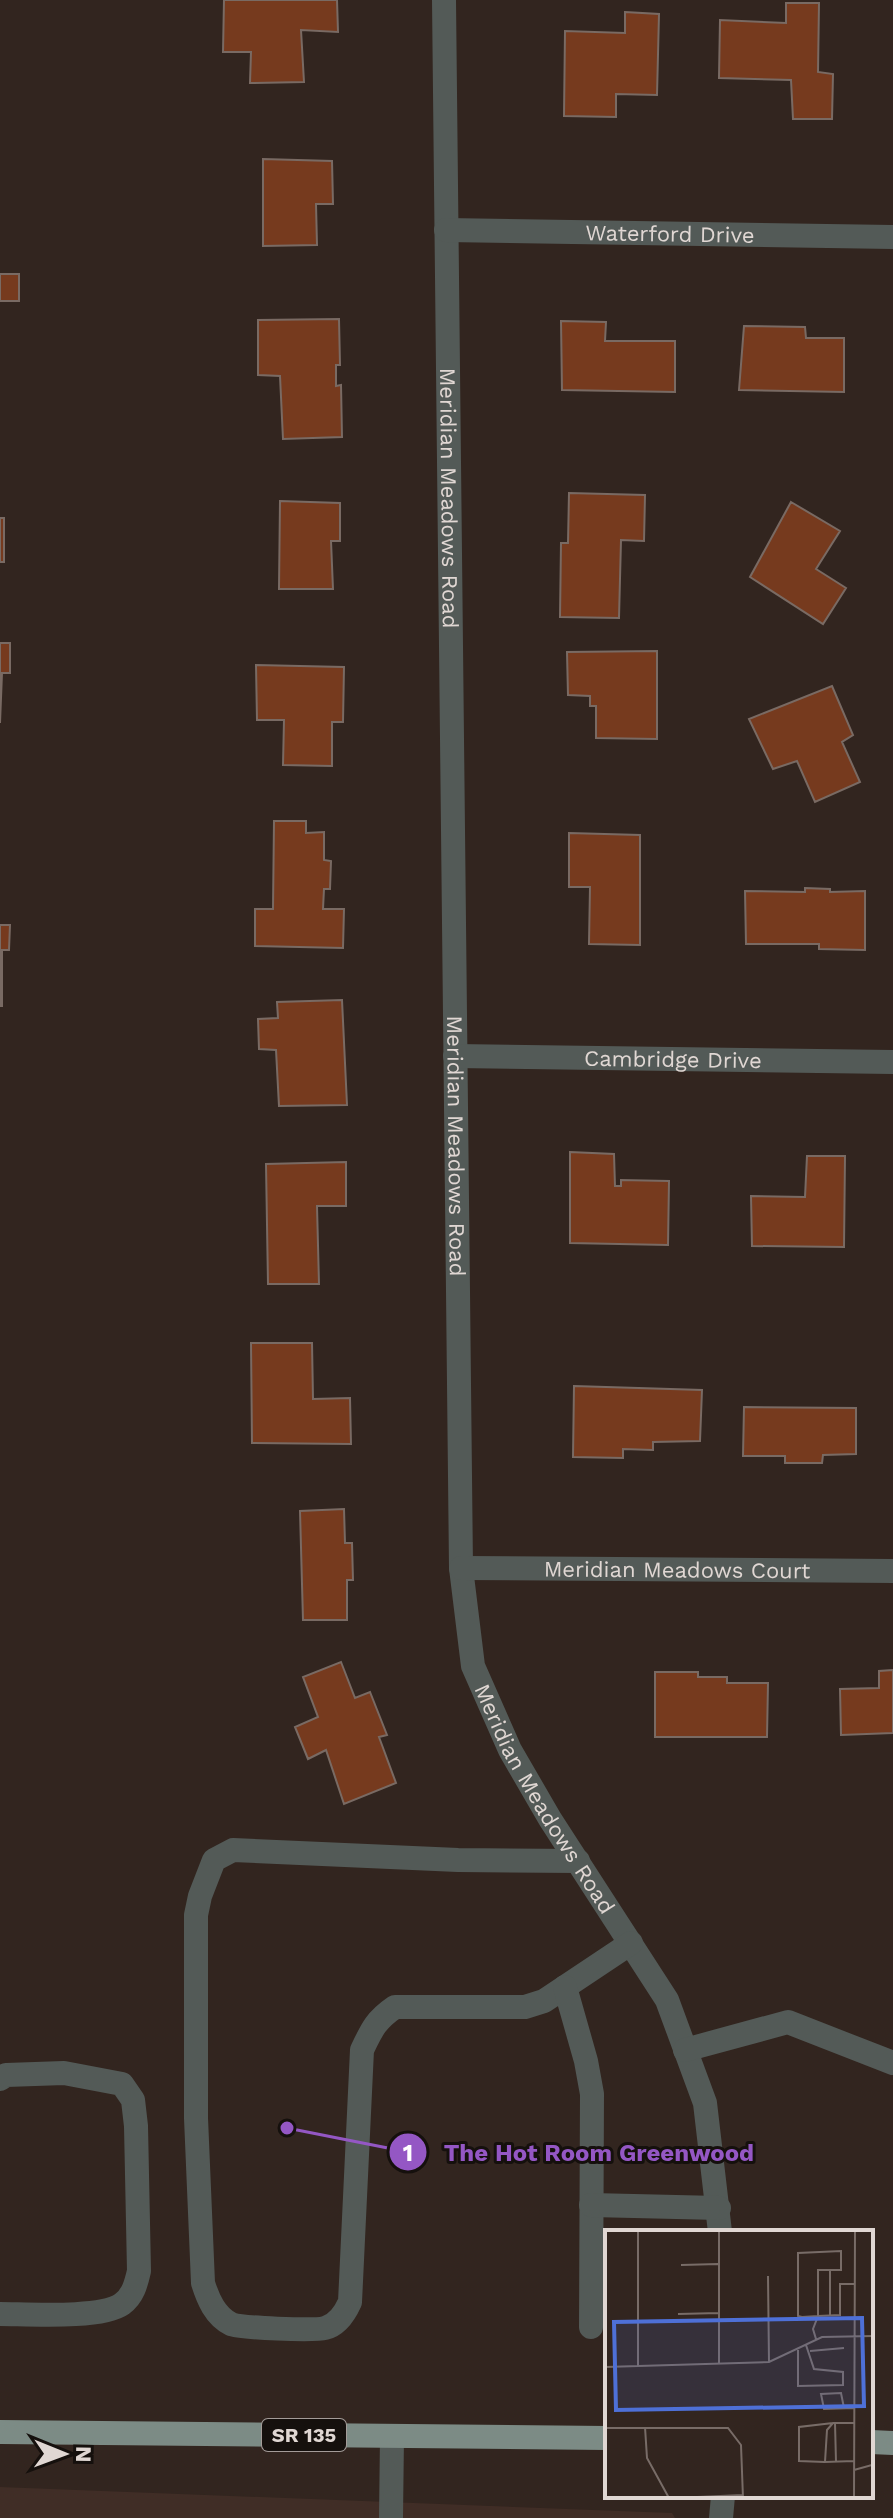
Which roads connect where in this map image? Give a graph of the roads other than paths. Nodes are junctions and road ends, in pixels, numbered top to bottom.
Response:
1 (444, 0) edge
2 (446, 230) junction
3 (893, 237) edge
4 (455, 1056) junction
5 (893, 1062) edge
6 (461, 1568) junction
7 (893, 1571) edge
8 (578, 1861) junction
9 (631, 1943) junction
10 (565, 1987) junction
11 (685, 2050) junction
12 (893, 2063) edge
13 (0, 2079) edge
14 (591, 2205) junction
15 (720, 2220) edge
16 (0, 2314) edge
17 (591, 2327) dead end
18 (0, 2432) edge
19 (392, 2436) junction
20 (605, 2438) edge
21 (873, 2442) edge
22 (893, 2443) edge
23 (723, 2498) edge
24 (391, 2518) edge
25 (721, 2518) edge

1 - 2 street, Meridian Meadows Road
2 - 3 street, Waterford Drive
2 - 4 street, Meridian Meadows Road
4 - 5 street, Cambridge Drive
4 - 6 street, Meridian Meadows Road
6 - 7 street, Meridian Meadows Court
6 - 8 street, Meridian Meadows Road
8 - 9 street, Meridian Meadows Road
8 - 10 street
9 - 10 street
9 - 11 street, Meridian Meadows Road
10 - 14 street
11 - 12 street
11 - 15 street, Meridian Meadows Road
13 - 16 street
14 - 15 street
14 - 17 street
18 - 19 main road, SR 135
19 - 20 main road, SR 135
19 - 24 street
21 - 22 main road
23 - 25 street

